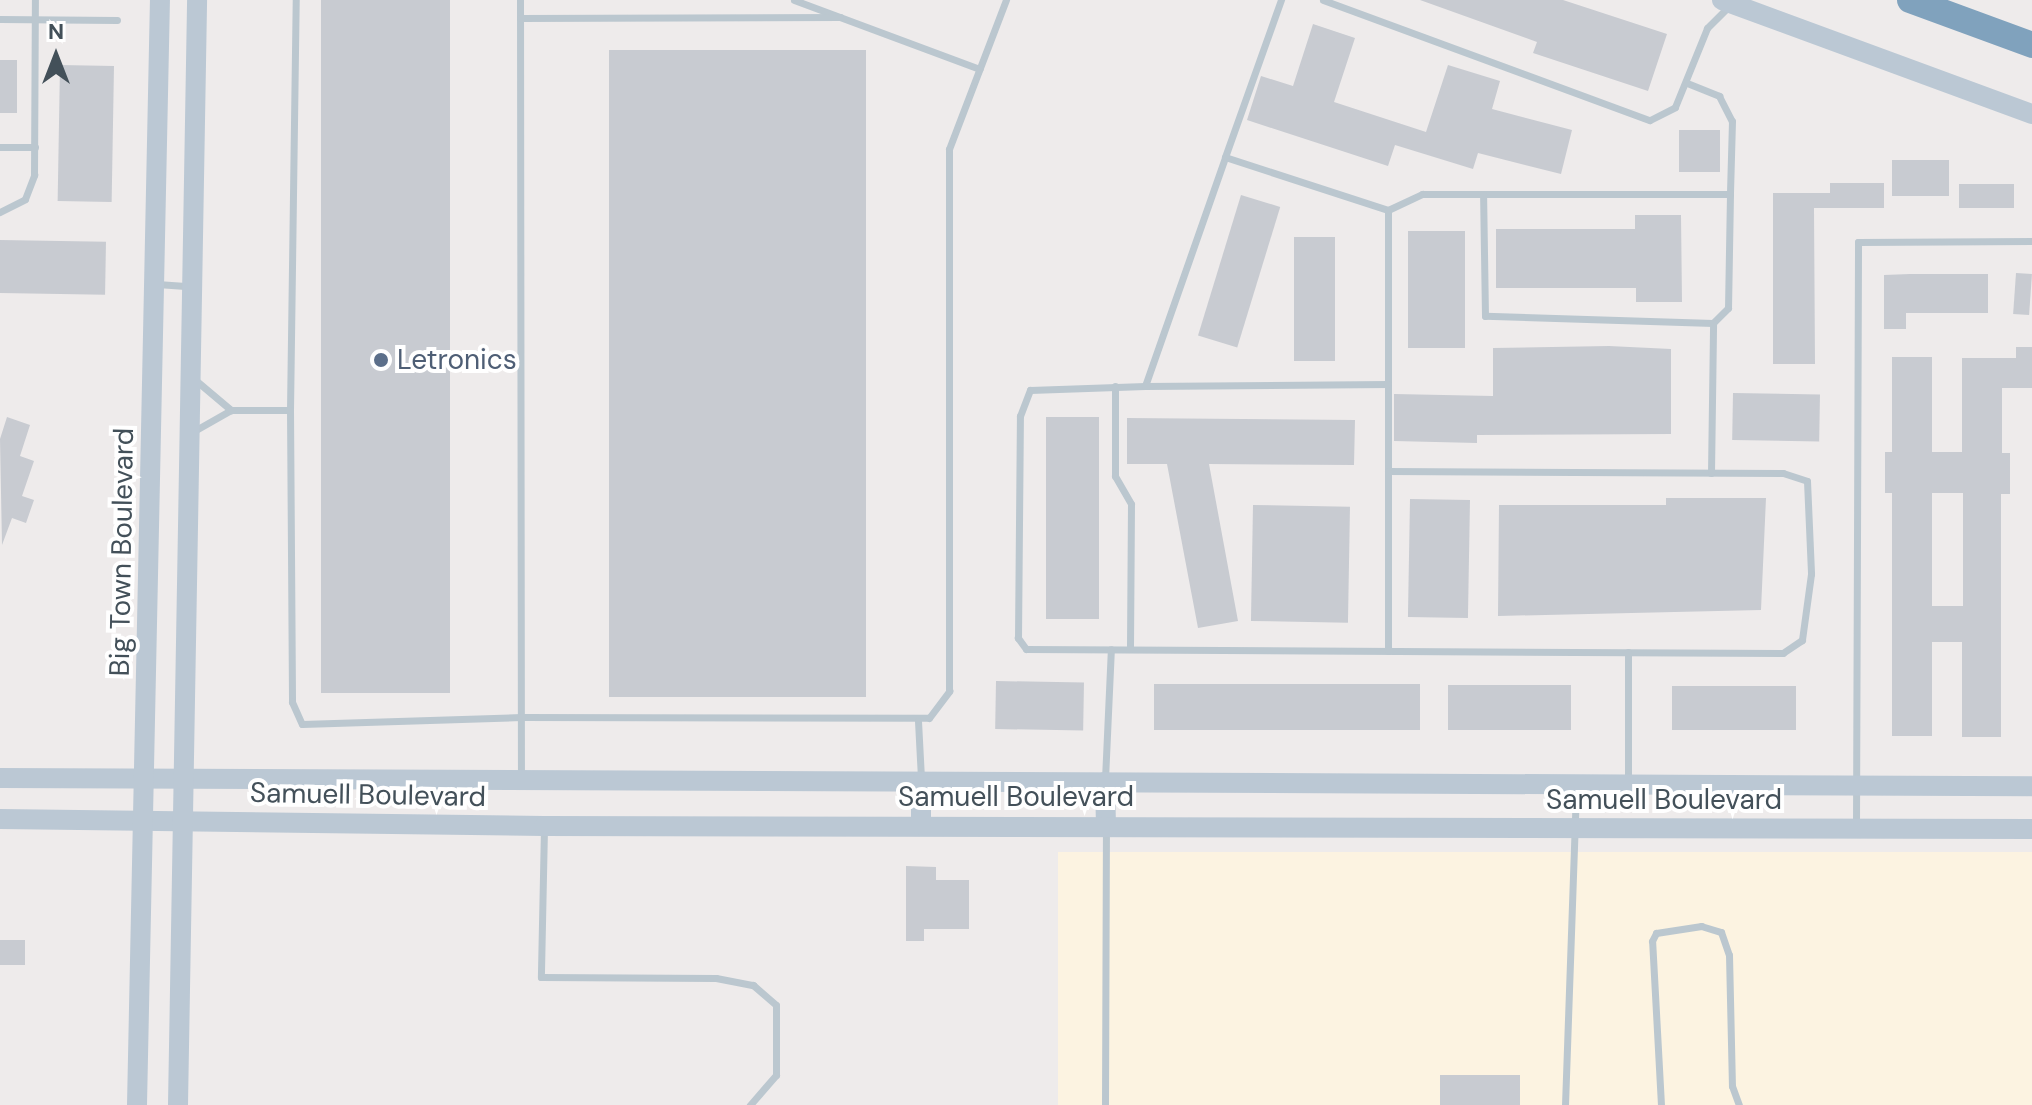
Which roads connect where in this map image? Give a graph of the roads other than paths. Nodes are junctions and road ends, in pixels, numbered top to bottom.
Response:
1 (35, 0) edge
2 (160, 0) edge
3 (197, 0) edge
4 (296, 0) edge
5 (520, 0) edge
6 (794, 0) edge
7 (1006, 0) edge
8 (1281, 0) edge
9 (1323, 0) edge
10 (1910, 0) edge
11 (1727, 2) edge
12 (840, 17) junction
13 (520, 18) junction
14 (0, 19) edge
15 (35, 20) junction
16 (117, 20) dead end
17 (2032, 45) edge
18 (980, 69) junction
19 (1687, 83) junction
20 (2032, 114) edge
21 (0, 147) edge
22 (35, 147) junction
23 (1225, 157) junction
24 (1483, 194) junction
25 (1730, 194) junction
26 (1388, 210) junction
27 (0, 212) edge
28 (2032, 241) edge
29 (155, 284) junction
30 (191, 286) junction
31 (1713, 323) junction
32 (190, 376) junction
33 (1388, 384) junction
34 (1115, 386) junction
35 (1145, 386) junction
36 (231, 410) junction
37 (290, 410) junction
38 (188, 434) junction
39 (1388, 471) junction
40 (1711, 473) junction
41 (1111, 649) junction
42 (1130, 649) junction
43 (1388, 651) junction
44 (1628, 652) junction
45 (521, 717) junction
46 (918, 721) junction
47 (0, 778) edge
48 (145, 780) junction
49 (182, 780) junction
50 (521, 780) junction
51 (921, 782) junction
52 (1105, 782) junction
53 (1853, 784) junction
54 (1576, 785) junction
55 (1628, 785) junction
56 (2032, 786) edge
57 (0, 819) edge
58 (144, 819) junction
59 (182, 819) junction
60 (921, 825) junction
61 (1106, 825) junction
62 (544, 826) junction
63 (1576, 828) junction
64 (1856, 829) junction
65 (2032, 829) edge
66 (137, 1105) edge
67 (178, 1105) edge
68 (750, 1105) edge
69 (1105, 1105) edge
70 (1565, 1105) edge
71 (1661, 1105) edge
72 (1739, 1105) edge

1 - 15 lane
2 - 29 main road, Big Town Boulevard
3 - 30 main road
4 - 37 lane
5 - 13 lane
6 - 12 lane
7 - 18 lane
8 - 23 lane
9 - 19 lane
10 - 17 highway
11 - 19 lane
11 - 20 main road
12 - 13 lane
12 - 18 lane
13 - 45 lane
14 - 15 lane
15 - 16 lane
15 - 22 lane
18 - 46 lane
19 - 25 lane
21 - 22 lane
22 - 27 lane
23 - 26 lane
23 - 35 lane
24 - 25 lane
24 - 26 lane
24 - 31 lane
25 - 31 lane
26 - 33 lane
28 - 53 lane
29 - 30 lane
29 - 48 main road, Big Town Boulevard
30 - 32 main road
31 - 40 lane
32 - 36 lane
32 - 38 main road
33 - 35 lane
33 - 39 lane
34 - 35 lane
34 - 41 lane
34 - 42 lane
36 - 37 lane
36 - 38 lane
37 - 45 lane
38 - 49 main road
39 - 40 lane
39 - 43 lane
40 - 44 lane
41 - 42 lane
41 - 52 lane
42 - 43 lane
43 - 44 lane
44 - 55 lane
45 - 46 lane
45 - 50 lane
46 - 51 lane
47 - 48 main road, Samuell Boulevard
48 - 49 main road, Samuell Boulevard
48 - 58 main road, Big Town Boulevard
49 - 50 main road, Samuell Boulevard
49 - 59 main road
50 - 51 main road, Samuell Boulevard
51 - 52 main road, Samuell Boulevard
51 - 60 main road
52 - 54 main road, Samuell Boulevard
52 - 61 main road
53 - 55 main road, Samuell Boulevard
53 - 56 main road, Samuell Boulevard
53 - 64 lane
54 - 55 main road, Samuell Boulevard
54 - 63 lane
57 - 58 main road, Samuell Boulevard
58 - 59 main road, Samuell Boulevard
58 - 66 main road, Big Town Boulevard
59 - 62 main road, Samuell Boulevard
59 - 67 main road
60 - 61 main road, Samuell Boulevard
60 - 62 main road, Samuell Boulevard
61 - 63 main road, Samuell Boulevard
61 - 69 lane
62 - 68 lane
63 - 64 main road, Samuell Boulevard
63 - 70 lane
64 - 65 main road, Samuell Boulevard
71 - 72 lane

